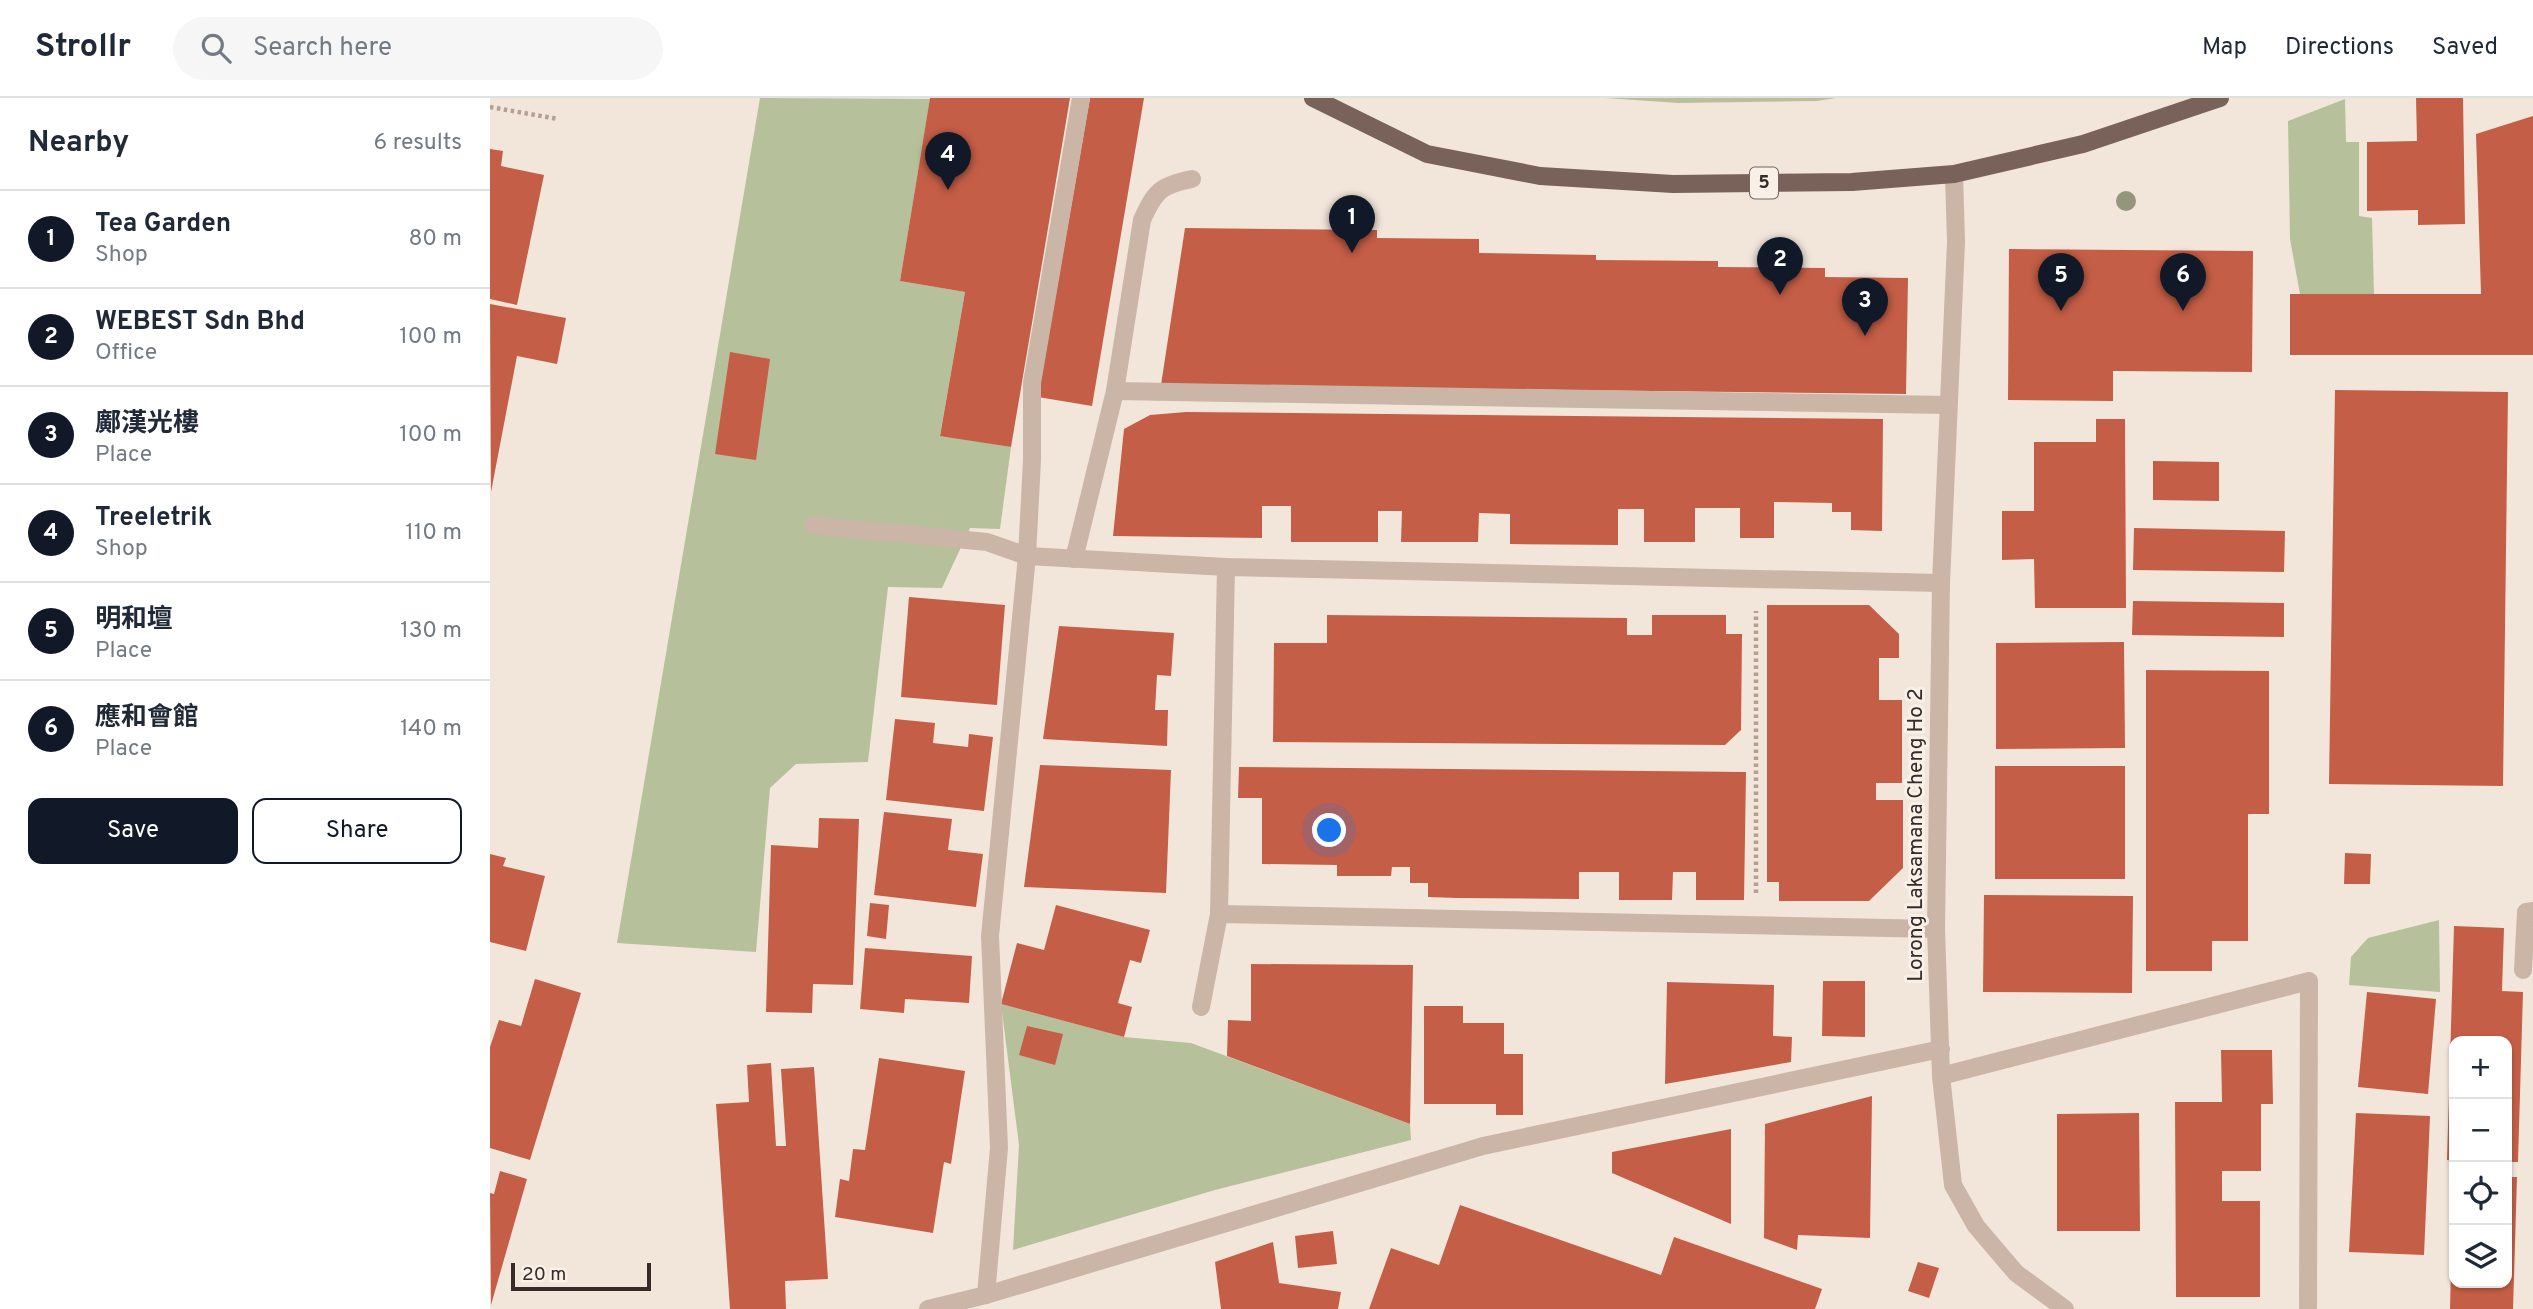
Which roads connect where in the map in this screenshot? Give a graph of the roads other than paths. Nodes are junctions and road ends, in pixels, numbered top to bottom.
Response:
1 (1081, 98) edge
2 (1312, 98) edge
3 (2220, 98) edge
4 (1954, 174) junction
5 (1192, 179) dead end
6 (1115, 391) junction
7 (1948, 405) junction
8 (814, 525) dead end
9 (1027, 556) junction
10 (1074, 559) junction
11 (1226, 567) junction
12 (1941, 583) junction
13 (2533, 911) edge
14 (1219, 914) junction
15 (1936, 929) junction
16 (2522, 970) dead end
17 (1201, 1007) dead end
18 (1941, 1049) junction
19 (1941, 1076) junction
20 (986, 1295) junction
21 (928, 1309) edge
22 (2065, 1309) edge
23 (2308, 1309) edge

1 - 9 street
2 - 4 main road, 5
3 - 4 main road, 5
4 - 7 street, Lorong Laksamana Cheng Ho 2
5 - 6 street
6 - 7 street
6 - 10 street
7 - 12 street, Lorong Laksamana Cheng Ho 2
8 - 9 street
9 - 10 street
9 - 20 street
10 - 11 street
11 - 12 street
11 - 14 street
12 - 15 street, Lorong Laksamana Cheng Ho 2
13 - 16 street
14 - 15 street
14 - 17 street
15 - 18 street, Lorong Laksamana Cheng Ho 2
18 - 19 street, Lorong Laksamana Cheng Ho 2
18 - 20 street
19 - 22 street, Lorong Laksamana Cheng Ho 2
19 - 23 street
20 - 21 street

